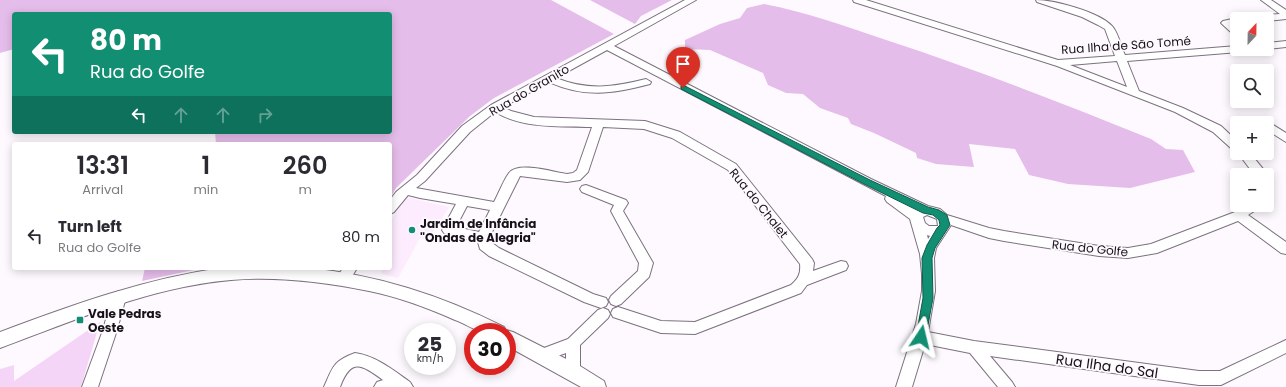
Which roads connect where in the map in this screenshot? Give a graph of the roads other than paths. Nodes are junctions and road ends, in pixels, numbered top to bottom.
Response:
1 (692, 0) edge
2 (857, 0) edge
3 (1040, 0) edge
4 (1264, 0) edge
5 (1286, 15) edge
6 (1274, 17) edge
7 (628, 35) junction
8 (1285, 45) edge
9 (607, 46) junction
10 (1274, 46) edge
11 (1230, 50) edge
12 (585, 58) junction
13 (627, 58) junction
14 (1121, 58) junction
15 (1057, 63) junction
16 (548, 78) junction
17 (646, 82) dead end
18 (1135, 93) junction
19 (495, 107) junction
20 (599, 123) junction
21 (1274, 130) edge
22 (1286, 138) edge
23 (1230, 141) edge
24 (1250, 160) edge
25 (1256, 168) edge
26 (586, 189) dead end
27 (407, 190) junction
28 (463, 202) junction
29 (392, 206) edge
30 (498, 207) junction
31 (1244, 212) edge
32 (1239, 215) junction
33 (920, 217) junction
34 (942, 225) junction
35 (484, 242) junction
36 (1285, 249) edge
37 (927, 258) junction
38 (841, 266) dead end
39 (347, 274) edge
40 (804, 281) junction
41 (119, 297) junction
42 (617, 306) junction
43 (602, 308) junction
44 (481, 323) edge
45 (921, 337) junction
46 (0, 340) edge
47 (516, 342) edge
48 (573, 343) junction
49 (1286, 346) edge
50 (974, 347) junction
51 (541, 356) junction
52 (573, 372) junction
53 (403, 386) edge
54 (90, 387) edge
55 (332, 387) edge
56 (382, 387) edge
57 (598, 387) edge
58 (904, 387) edge
59 (1007, 387) edge

1 - 7 street, Rua do Granito
2 - 15 street, Rua Ilha de São Tomé
3 - 14 street
4 - 5 street
5 - 6 street
7 - 9 street, Rua do Granito
7 - 13 street
8 - 10 street
9 - 12 street, Rua do Granito
9 - 13 street
11 - 14 street, Rua Ilha de São Tomé
12 - 13 street
12 - 16 street, Rua do Granito
13 - 33 street
14 - 15 street, Rua Ilha de São Tomé
14 - 18 street
15 - 18 street
16 - 17 street
16 - 19 street, Rua do Granito
18 - 23 street
19 - 20 street, Rua do Chalet
19 - 27 street, Rua do Granito
20 - 30 street
20 - 40 street, Rua do Chalet
21 - 22 street
24 - 25 street
26 - 42 street
27 - 28 street
27 - 29 street, Rua do Granito
28 - 30 street
28 - 35 street
30 - 35 street
31 - 32 street, Rua do Golfe
32 - 34 street, Rua do Golfe
32 - 36 street
33 - 34 street
33 - 34 street
33 - 37 street
34 - 37 street
35 - 43 street
37 - 45 street
38 - 40 street
39 - 41 main road
39 - 44 main road
40 - 42 street
41 - 46 main road
41 - 54 street
42 - 43 street
43 - 48 street
45 - 50 street, Rua Ilha do Sal
45 - 58 street
47 - 51 main road
48 - 51 street
48 - 52 street
49 - 50 street, Rua Ilha do Sal
50 - 59 street
51 - 52 main road
52 - 57 main road
53 - 55 street
53 - 56 street

